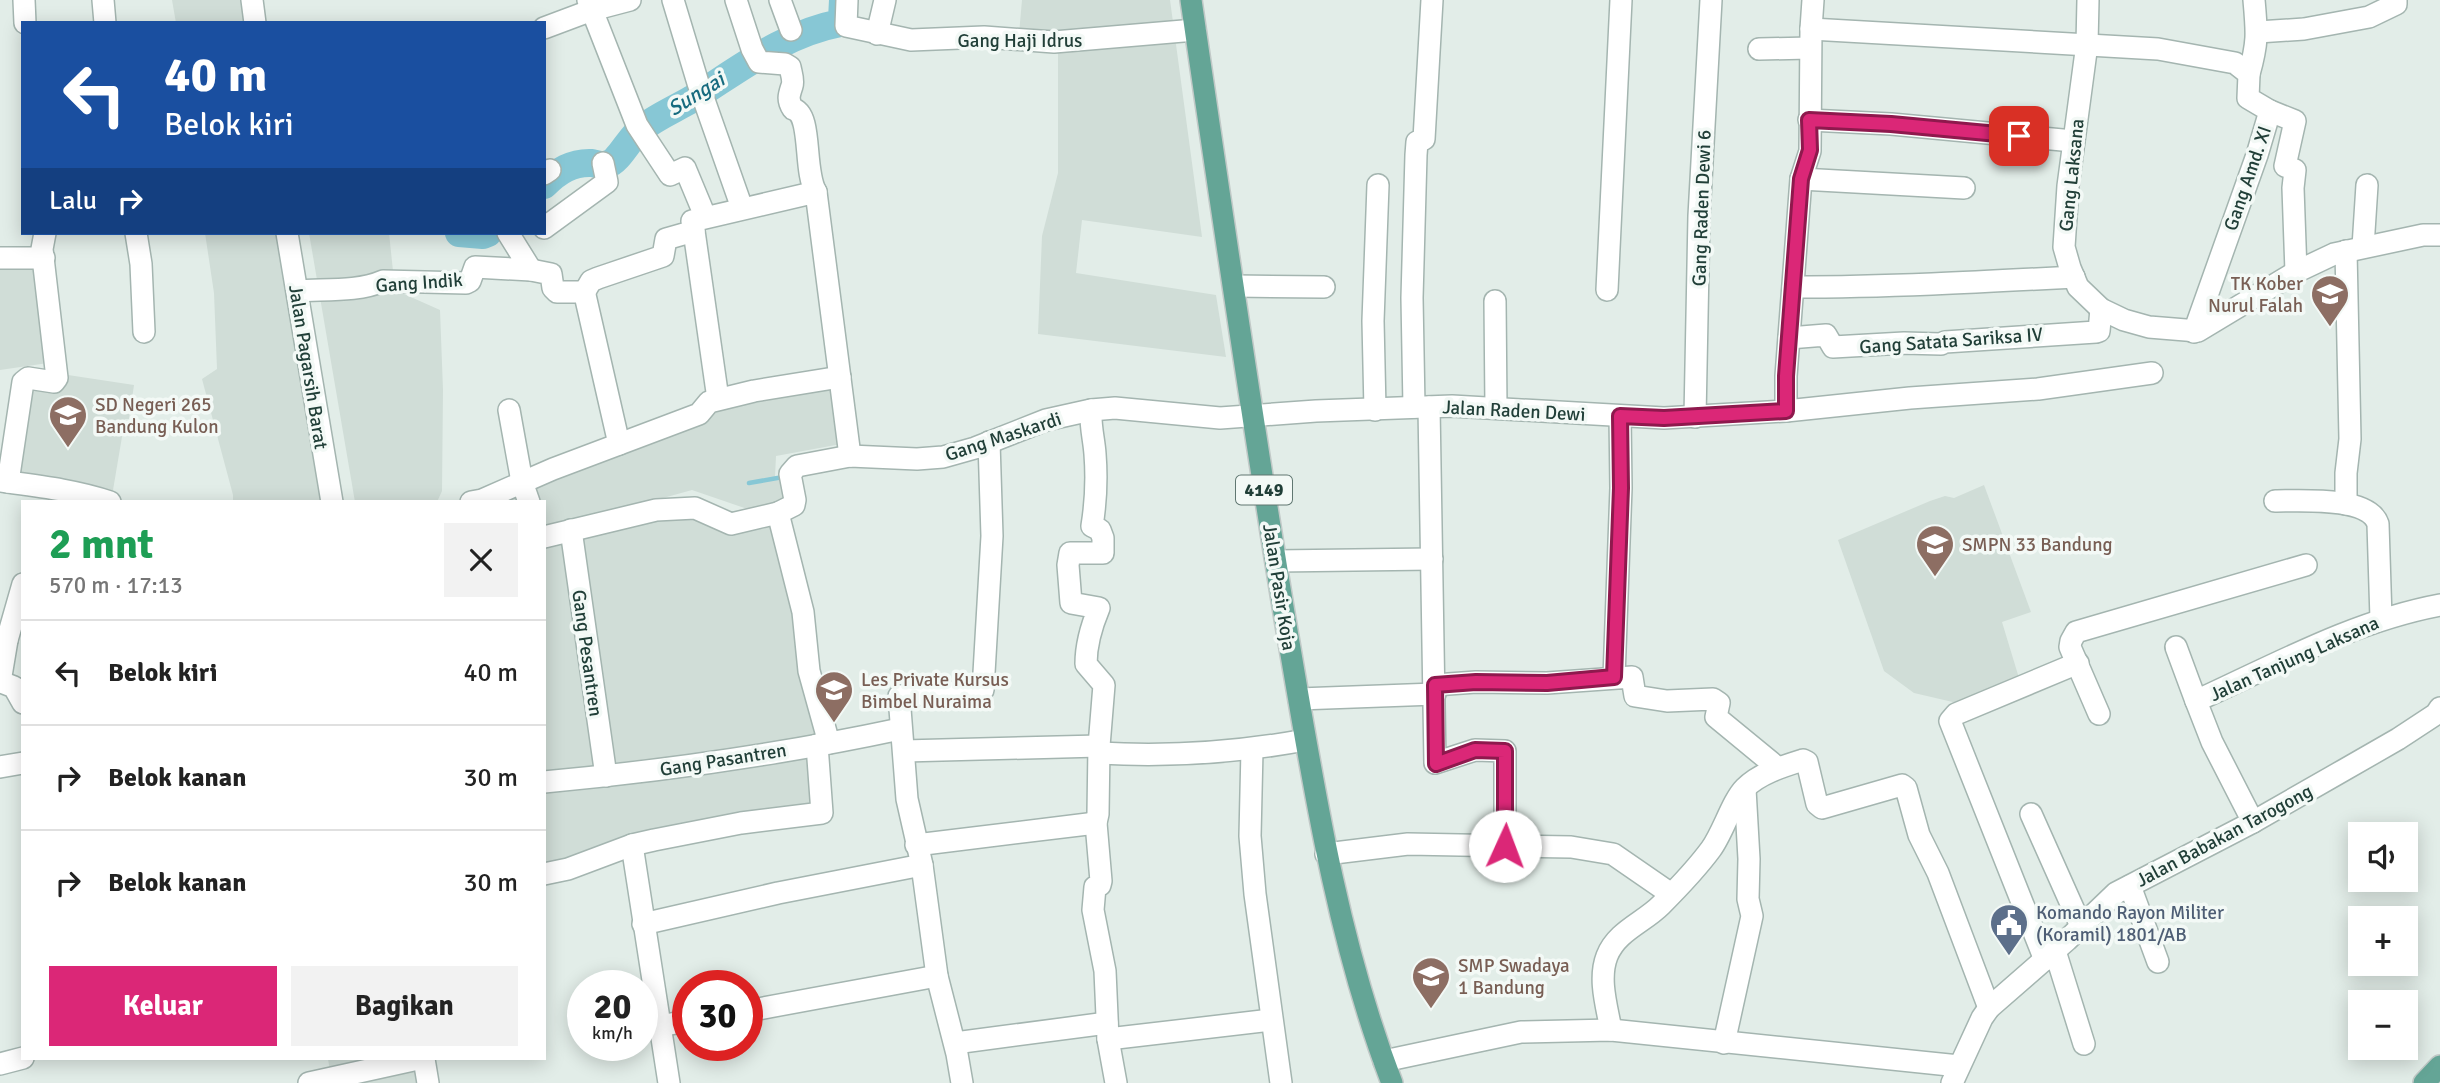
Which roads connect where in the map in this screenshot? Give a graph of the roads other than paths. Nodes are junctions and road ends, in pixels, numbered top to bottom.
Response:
1 (24, 0) edge
2 (103, 0) edge
3 (252, 0) edge
4 (630, 0) edge
5 (673, 0) edge
6 (736, 0) edge
7 (780, 0) edge
8 (847, 0) edge
9 (885, 0) edge
10 (1191, 0) edge
11 (1432, 0) edge
12 (1621, 0) edge
13 (1711, 0) edge
14 (1813, 0) edge
15 (2088, 0) edge
16 (2254, 0) edge
17 (2396, 0) edge
18 (590, 5) edge
19 (25, 21) edge
20 (105, 21) edge
21 (255, 21) edge
22 (546, 27) edge
23 (791, 30) dead end
24 (1195, 30) junction
25 (2258, 32) junction
26 (877, 34) junction
27 (1810, 39) junction
28 (2087, 44) junction
29 (1759, 49) dead end
30 (2249, 74) junction
31 (2270, 111) junction
32 (1809, 120) junction
33 (2073, 141) junction
34 (603, 164) dead end
35 (1801, 179) junction
36 (1378, 185) dead end
37 (2367, 185) dead end
38 (1964, 188) dead end
39 (816, 192) junction
40 (741, 208) junction
41 (700, 224) junction
42 (546, 228) edge
43 (45, 235) edge
44 (136, 235) edge
45 (287, 235) edge
46 (531, 235) edge
47 (2440, 235) edge
48 (512, 240) edge
49 (2355, 249) junction
50 (0, 258) edge
51 (44, 258) junction
52 (531, 270) junction
53 (2296, 272) junction
54 (2074, 277) junction
55 (1235, 286) junction
56 (587, 287) junction
57 (1324, 287) dead end
58 (1793, 287) junction
59 (297, 290) junction
60 (1607, 290) dead end
61 (1495, 302) dead end
62 (2101, 309) junction
63 (144, 332) dead end
64 (2194, 332) junction
65 (1789, 338) junction
66 (2152, 373) dead end
67 (840, 377) junction
68 (718, 399) junction
69 (1422, 407) junction
70 (1496, 408) junction
71 (509, 410) dead end
72 (1091, 410) junction
73 (1375, 410) junction
74 (1786, 411) junction
75 (1251, 416) junction
76 (1620, 416) junction
77 (1695, 417) junction
78 (989, 442) junction
79 (619, 444) junction
80 (850, 456) junction
81 (4, 481) edge
82 (522, 482) junction
83 (55, 497) edge
84 (103, 500) edge
85 (332, 500) edge
86 (482, 500) edge
87 (528, 500) edge
88 (2275, 501) dead end
89 (2346, 504) junction
90 (778, 513) junction
91 (570, 530) junction
92 (546, 536) edge
93 (1432, 559) junction
94 (1276, 561) junction
95 (2306, 565) dead end
96 (21, 590) edge
97 (2440, 605) edge
98 (2381, 619) junction
99 (4, 640) edge
100 (2176, 647) dead end
101 (2078, 663) junction
102 (1614, 677) junction
103 (1, 682) edge
104 (1435, 690) junction
105 (1299, 699) junction
106 (21, 700) edge
107 (2196, 701) junction
108 (2440, 708) edge
109 (2099, 714) dead end
110 (900, 729) junction
111 (1305, 740) junction
112 (823, 744) junction
113 (1099, 750) junction
114 (1252, 750) junction
115 (904, 751) junction
116 (21, 762) edge
117 (0, 767) edge
118 (1778, 768) junction
119 (606, 776) junction
120 (546, 782) edge
121 (1745, 788) junction
122 (2031, 814) dead end
123 (2253, 822) junction
124 (1096, 823) junction
125 (632, 845) junction
126 (1505, 846) junction
127 (919, 855) junction
128 (1326, 855) junction
129 (546, 874) edge
130 (2130, 886) junction
131 (1671, 894) junction
132 (643, 923) junction
133 (2081, 926) junction
134 (2050, 956) junction
135 (2158, 962) dead end
136 (937, 976) junction
137 (763, 1008) edge
138 (1989, 1008) junction
139 (1271, 1020) junction
140 (672, 1024) edge
141 (659, 1026) junction
142 (1611, 1030) junction
143 (1107, 1031) junction
144 (1724, 1042) junction
145 (954, 1043) junction
146 (2084, 1044) dead end
147 (21, 1059) edge
148 (413, 1060) edge
149 (424, 1060) edge
150 (1384, 1061) junction
151 (0, 1064) edge
152 (2440, 1066) edge
153 (1956, 1075) edge
154 (309, 1083) edge
155 (428, 1083) edge
156 (669, 1083) edge
157 (962, 1083) edge
158 (1115, 1083) edge
159 (1281, 1083) edge
160 (1392, 1083) edge
161 (2424, 1083) edge

1 - 19 street
2 - 20 street
3 - 21 street
4 - 18 street
5 - 40 street
6 - 39 street
7 - 23 street
8 - 26 street, Gang Haji Idrus
9 - 26 street
10 - 24 main road, Jalan Pasir Koja / 4149
11 - 69 street
12 - 60 street
13 - 77 street, Gang Raden Dewi 6
14 - 27 street
15 - 28 street, Gang Laksana
16 - 25 street
17 - 25 street
18 - 22 street
18 - 41 street
24 - 26 street, Gang Haji Idrus
24 - 55 main road, Jalan Pasir Koja / 4149
25 - 30 street
27 - 28 street
27 - 29 street
27 - 32 street
28 - 30 street
28 - 33 street, Gang Laksana
30 - 31 street, Gang Amd. XI
31 - 53 street
31 - 64 street, Gang Amd. XI
32 - 33 street
32 - 35 street
33 - 54 street, Gang Laksana
34 - 42 street
35 - 38 street
35 - 58 street
36 - 73 street
37 - 49 street
39 - 40 street
39 - 67 street
40 - 41 street
41 - 56 street
41 - 68 street
43 - 51 street
44 - 63 street
45 - 59 street, Jalan Pagarsih Barat
46 - 48 street
47 - 49 street
48 - 52 street
49 - 53 street
49 - 89 street
50 - 51 street
51 - 81 street
52 - 56 street
52 - 59 street, Gang Indik
53 - 64 street
54 - 58 street
54 - 62 street, Gang Laksana
55 - 57 street
55 - 75 main road, Jalan Pasir Koja / 4149
56 - 79 street
58 - 65 street
59 - 85 street, Jalan Pagarsih Barat
61 - 70 street
62 - 64 street, Gang Laksana
62 - 65 street, Gang Satata Sariksa IV
65 - 74 street
66 - 74 street, Jalan Raden Dewi
67 - 68 street
67 - 80 street
68 - 79 street
69 - 70 street, Jalan Raden Dewi
69 - 73 street, Jalan Raden Dewi
69 - 93 street
70 - 76 street, Jalan Raden Dewi
71 - 82 street
72 - 75 street, Gang Maskardi
72 - 78 street, Gang Maskardi
72 - 113 street
73 - 75 street, Jalan Raden Dewi
74 - 77 street, Jalan Raden Dewi
75 - 94 main road, Jalan Pasir Koja / 4149
76 - 77 street, Jalan Raden Dewi
76 - 102 street
78 - 80 street, Gang Maskardi
78 - 110 street
79 - 82 street
80 - 90 street, Gang Maskardi
81 - 83 street
82 - 86 street
82 - 87 street
83 - 84 street
88 - 89 street
89 - 98 street
90 - 91 street
90 - 112 street
91 - 92 street
91 - 119 street, Gang Pesantren
93 - 94 street
93 - 104 street
94 - 105 main road, Jalan Pasir Koja / 4149
95 - 101 street
96 - 99 street
97 - 98 street, Jalan Tanjung Laksana
98 - 107 street, Jalan Tanjung Laksana
99 - 103 street
100 - 107 street
101 - 109 street
101 - 134 street
102 - 104 street
102 - 118 street
103 - 106 street
104 - 105 street
104 - 126 street
105 - 111 main road, Jalan Pasir Koja / 4149
107 - 123 street, Jalan Tanjung Laksana
108 - 123 street, Jalan Babakan Tarogong
110 - 112 street, Gang Pasantren
110 - 115 street
111 - 114 street
111 - 128 main road, Jalan Pasir Koja / 4149
112 - 119 street, Gang Pasantren
112 - 125 street
113 - 114 street
113 - 115 street
113 - 124 street
114 - 139 street
115 - 127 street
116 - 117 street
118 - 121 street
118 - 138 street
119 - 120 street, Gang Pasantren
121 - 131 street
121 - 144 street
122 - 133 street
123 - 130 street, Jalan Babakan Tarogong
124 - 127 street
124 - 143 street
125 - 129 street
125 - 132 street
126 - 128 street
126 - 131 street
127 - 132 street
127 - 136 street
128 - 150 main road, Jalan Pasir Koja / 4149
130 - 133 street, Jalan Babakan Tarogong
130 - 135 street
131 - 142 street
132 - 141 street
133 - 134 street, Jalan Babakan Tarogong
134 - 138 street, Jalan Babakan Tarogong
134 - 146 street
136 - 137 street
136 - 145 street
138 - 153 street, Jalan Babakan Tarogong
139 - 143 street
139 - 159 street
140 - 141 street
141 - 156 street
142 - 144 street
142 - 150 street
143 - 145 street
143 - 158 street
144 - 153 street
145 - 157 street
147 - 151 street
148 - 154 street
149 - 155 street
150 - 160 main road, Jalan Pasir Koja / 4149
152 - 161 main road

